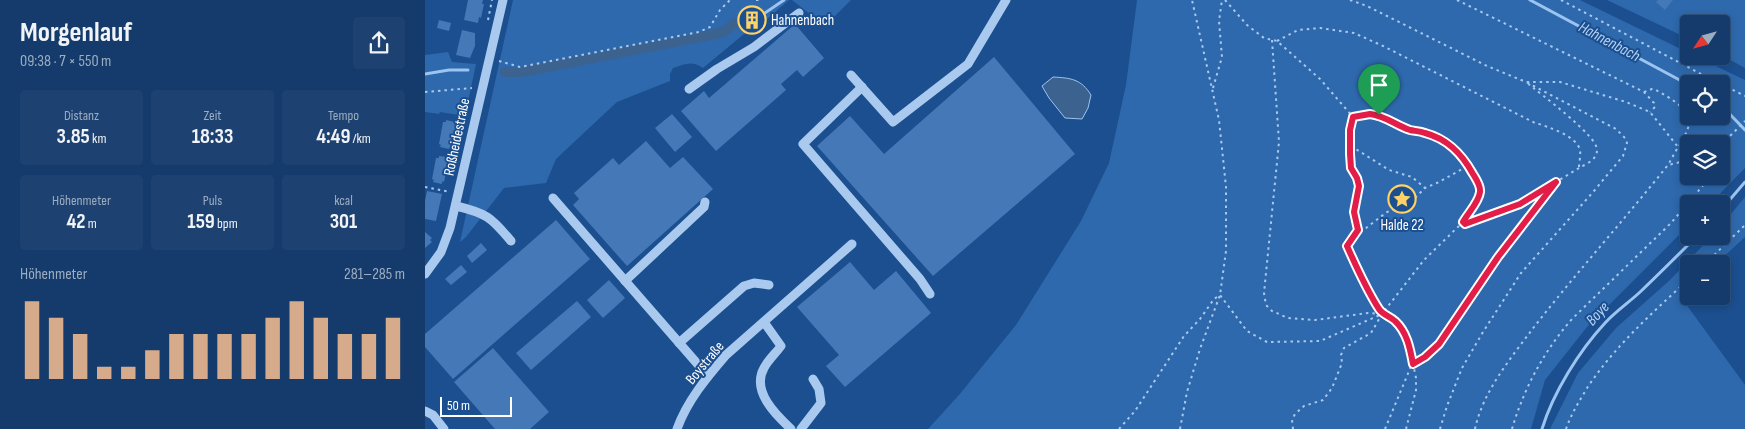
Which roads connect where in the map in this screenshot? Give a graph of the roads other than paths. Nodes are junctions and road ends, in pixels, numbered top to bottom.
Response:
1 (503, 0) edge
2 (1007, 0) edge
3 (799, 12) dead end
4 (851, 75) dead end
5 (862, 87) junction
6 (689, 88) dead end
7 (553, 198) dead end
8 (705, 202) dead end
9 (456, 206) junction
10 (511, 241) dead end
11 (852, 244) dead end
12 (425, 274) edge
13 (625, 281) junction
14 (769, 285) dead end
15 (930, 294) dead end
16 (764, 322) junction
17 (679, 343) junction
18 (708, 376) junction
19 (813, 379) dead end
20 (425, 411) edge
21 (444, 429) edge
22 (677, 429) edge
23 (791, 429) edge
24 (801, 429) edge

1 - 9 street, Roßheidestraße
2 - 5 street
3 - 6 street
4 - 5 street
5 - 15 street
7 - 13 street
8 - 13 street
9 - 10 street
9 - 12 street, Roßheidestraße
11 - 16 street, Boystraße
13 - 17 street
14 - 17 street
16 - 18 street, Boystraße
16 - 23 street
17 - 18 street
18 - 22 street, Boystraße
19 - 24 street
20 - 21 street

